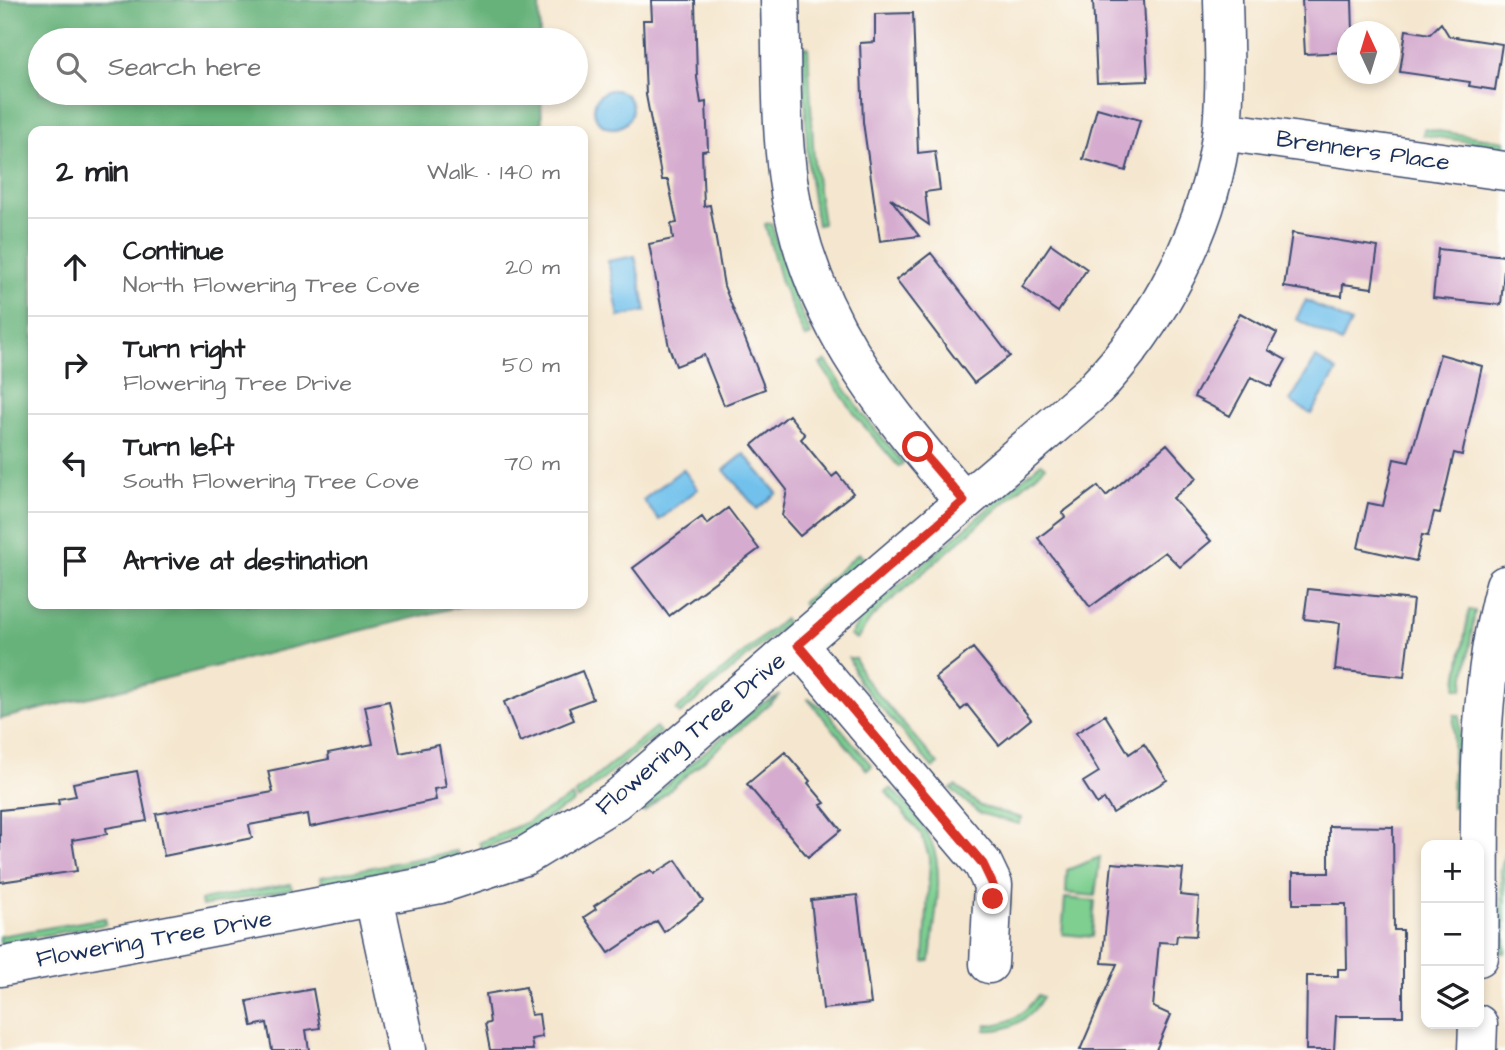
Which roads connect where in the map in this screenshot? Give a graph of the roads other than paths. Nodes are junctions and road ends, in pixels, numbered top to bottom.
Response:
1 (780, 0) edge
2 (1223, 0) edge
3 (1222, 131) junction
4 (1505, 171) edge
5 (964, 501) junction
6 (1505, 585) edge
7 (798, 645) junction
8 (1494, 801) edge
9 (374, 898) junction
10 (1484, 905) edge
11 (989, 964) dead end
12 (0, 967) edge
13 (1478, 1029) edge
14 (407, 1050) edge
15 (1477, 1050) edge

1 - 5 street
2 - 3 street, Flowering Tree Drive
3 - 4 street, Brenners Place
3 - 5 street, Flowering Tree Drive
5 - 7 street, Flowering Tree Drive
6 - 8 street
7 - 9 street, Flowering Tree Drive
7 - 11 street
8 - 10 street
9 - 12 street, Flowering Tree Drive
9 - 14 street
13 - 15 street

